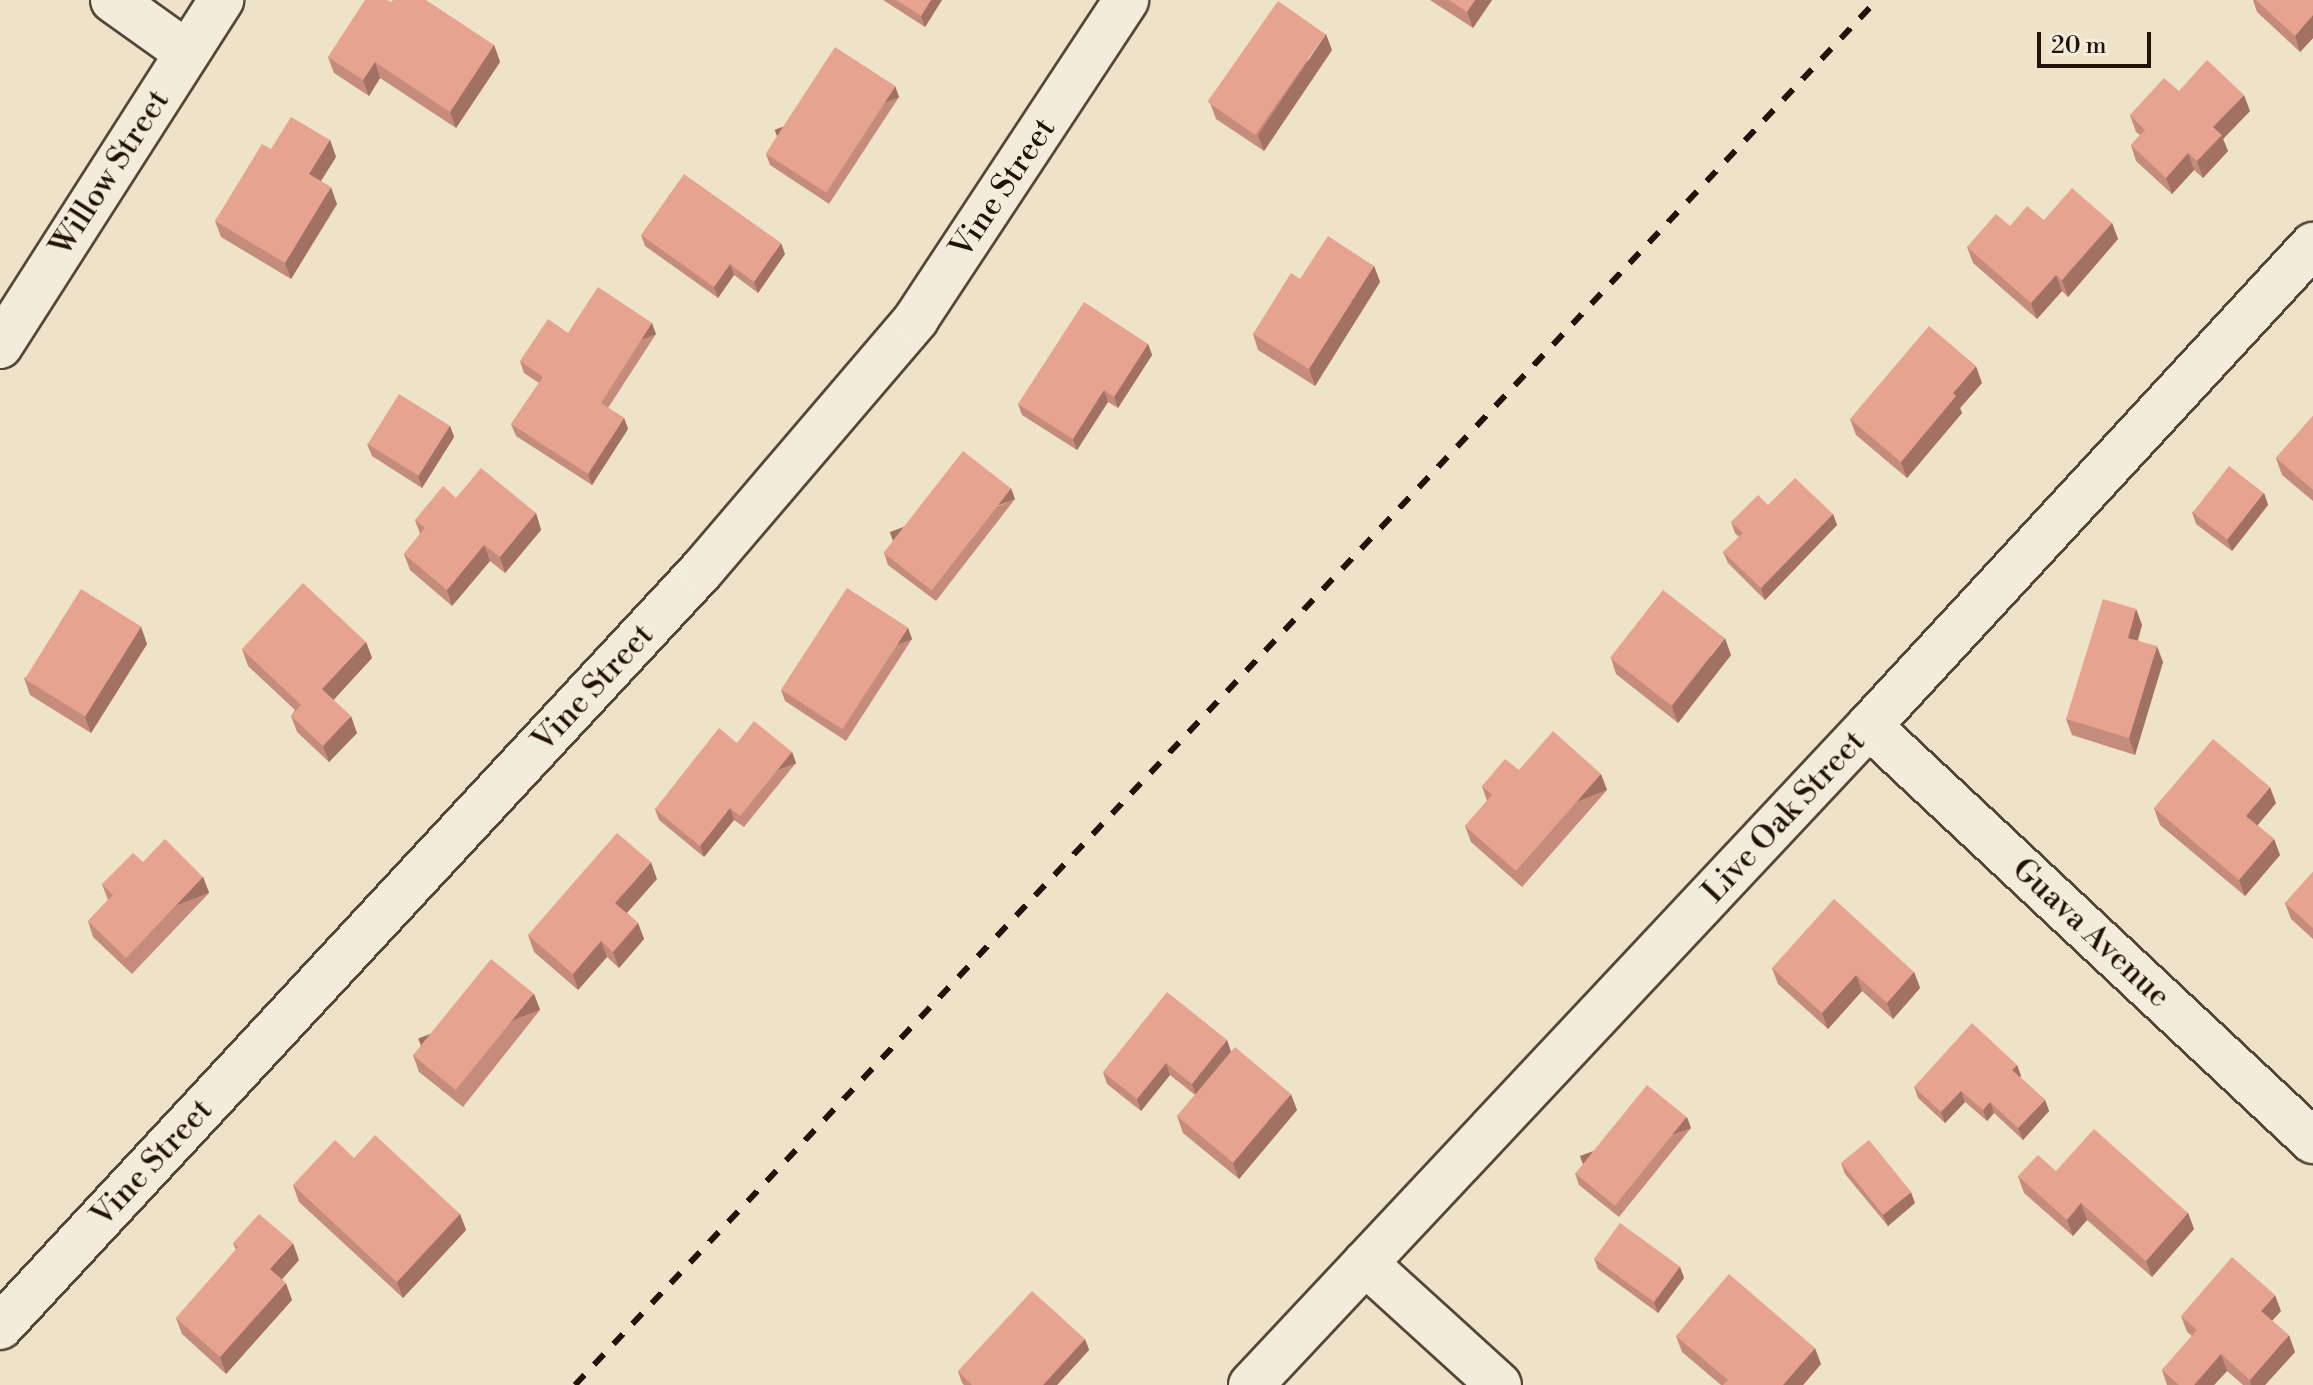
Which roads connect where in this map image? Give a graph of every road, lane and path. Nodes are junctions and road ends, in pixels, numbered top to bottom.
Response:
1 (113, 0) edge
2 (221, 0) edge
3 (1126, 0) edge
4 (187, 53) junction
5 (2313, 245) edge
6 (0, 346) edge
7 (1869, 726) junction
8 (2313, 1141) edge
9 (1365, 1263) junction
10 (0, 1327) edge
11 (1251, 1385) edge
12 (1499, 1385) edge

1 - 4 street
2 - 4 street, Willow Street
3 - 10 street, Vine Street
4 - 6 street, Willow Street
5 - 7 street, Live Oak Street
7 - 8 street, Guava Avenue
7 - 9 street, Live Oak Street
9 - 11 street, Live Oak Street
9 - 12 street

